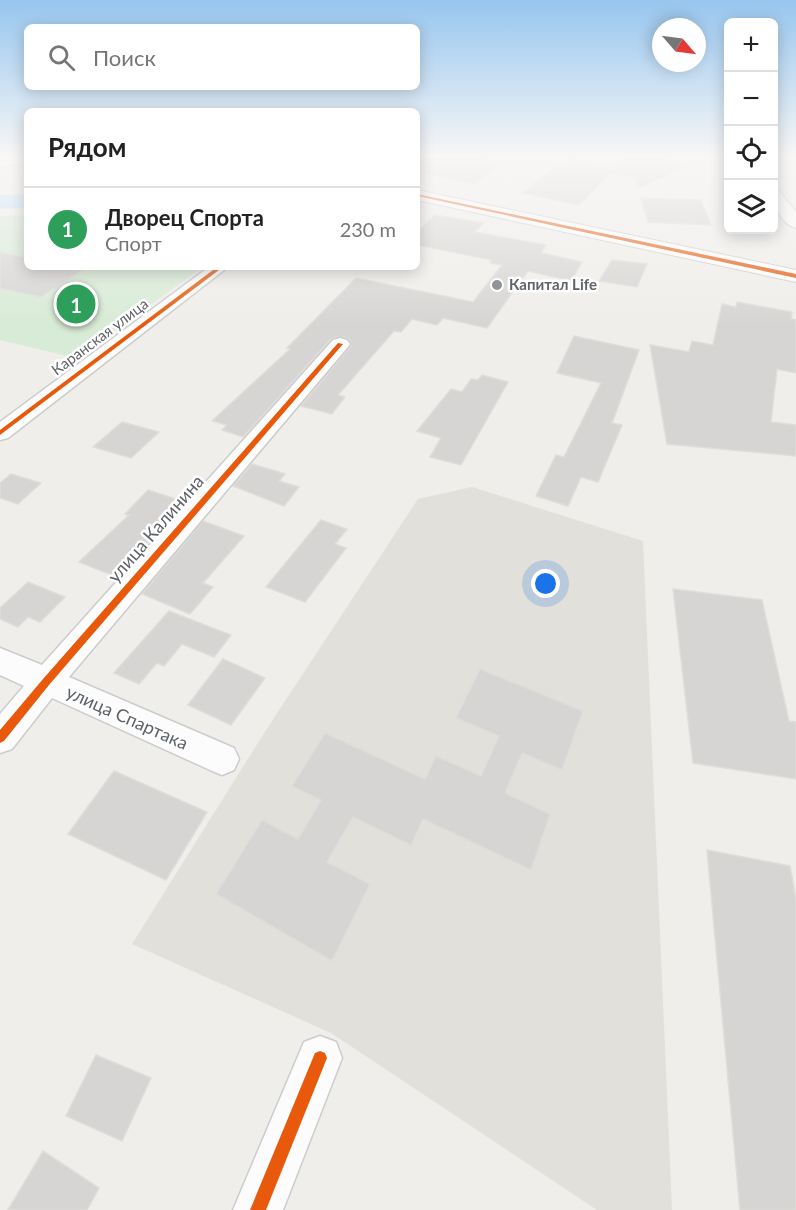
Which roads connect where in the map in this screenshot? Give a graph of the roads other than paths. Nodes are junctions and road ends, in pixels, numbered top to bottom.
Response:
1 (499, 212) edge
2 (216, 270) edge
3 (796, 276) edge
4 (340, 344) dead end
5 (0, 433) edge
6 (0, 661) edge
7 (45, 682) junction
8 (0, 738) edge
9 (222, 759) dead end
10 (320, 1058) dead end
11 (258, 1210) edge

1 - 3 street
2 - 5 street, Каранская улица
4 - 7 street, улица Калинина
6 - 7 street, улица Спартака
7 - 8 street, улица Калинина
7 - 9 street, улица Спартака
10 - 11 street

